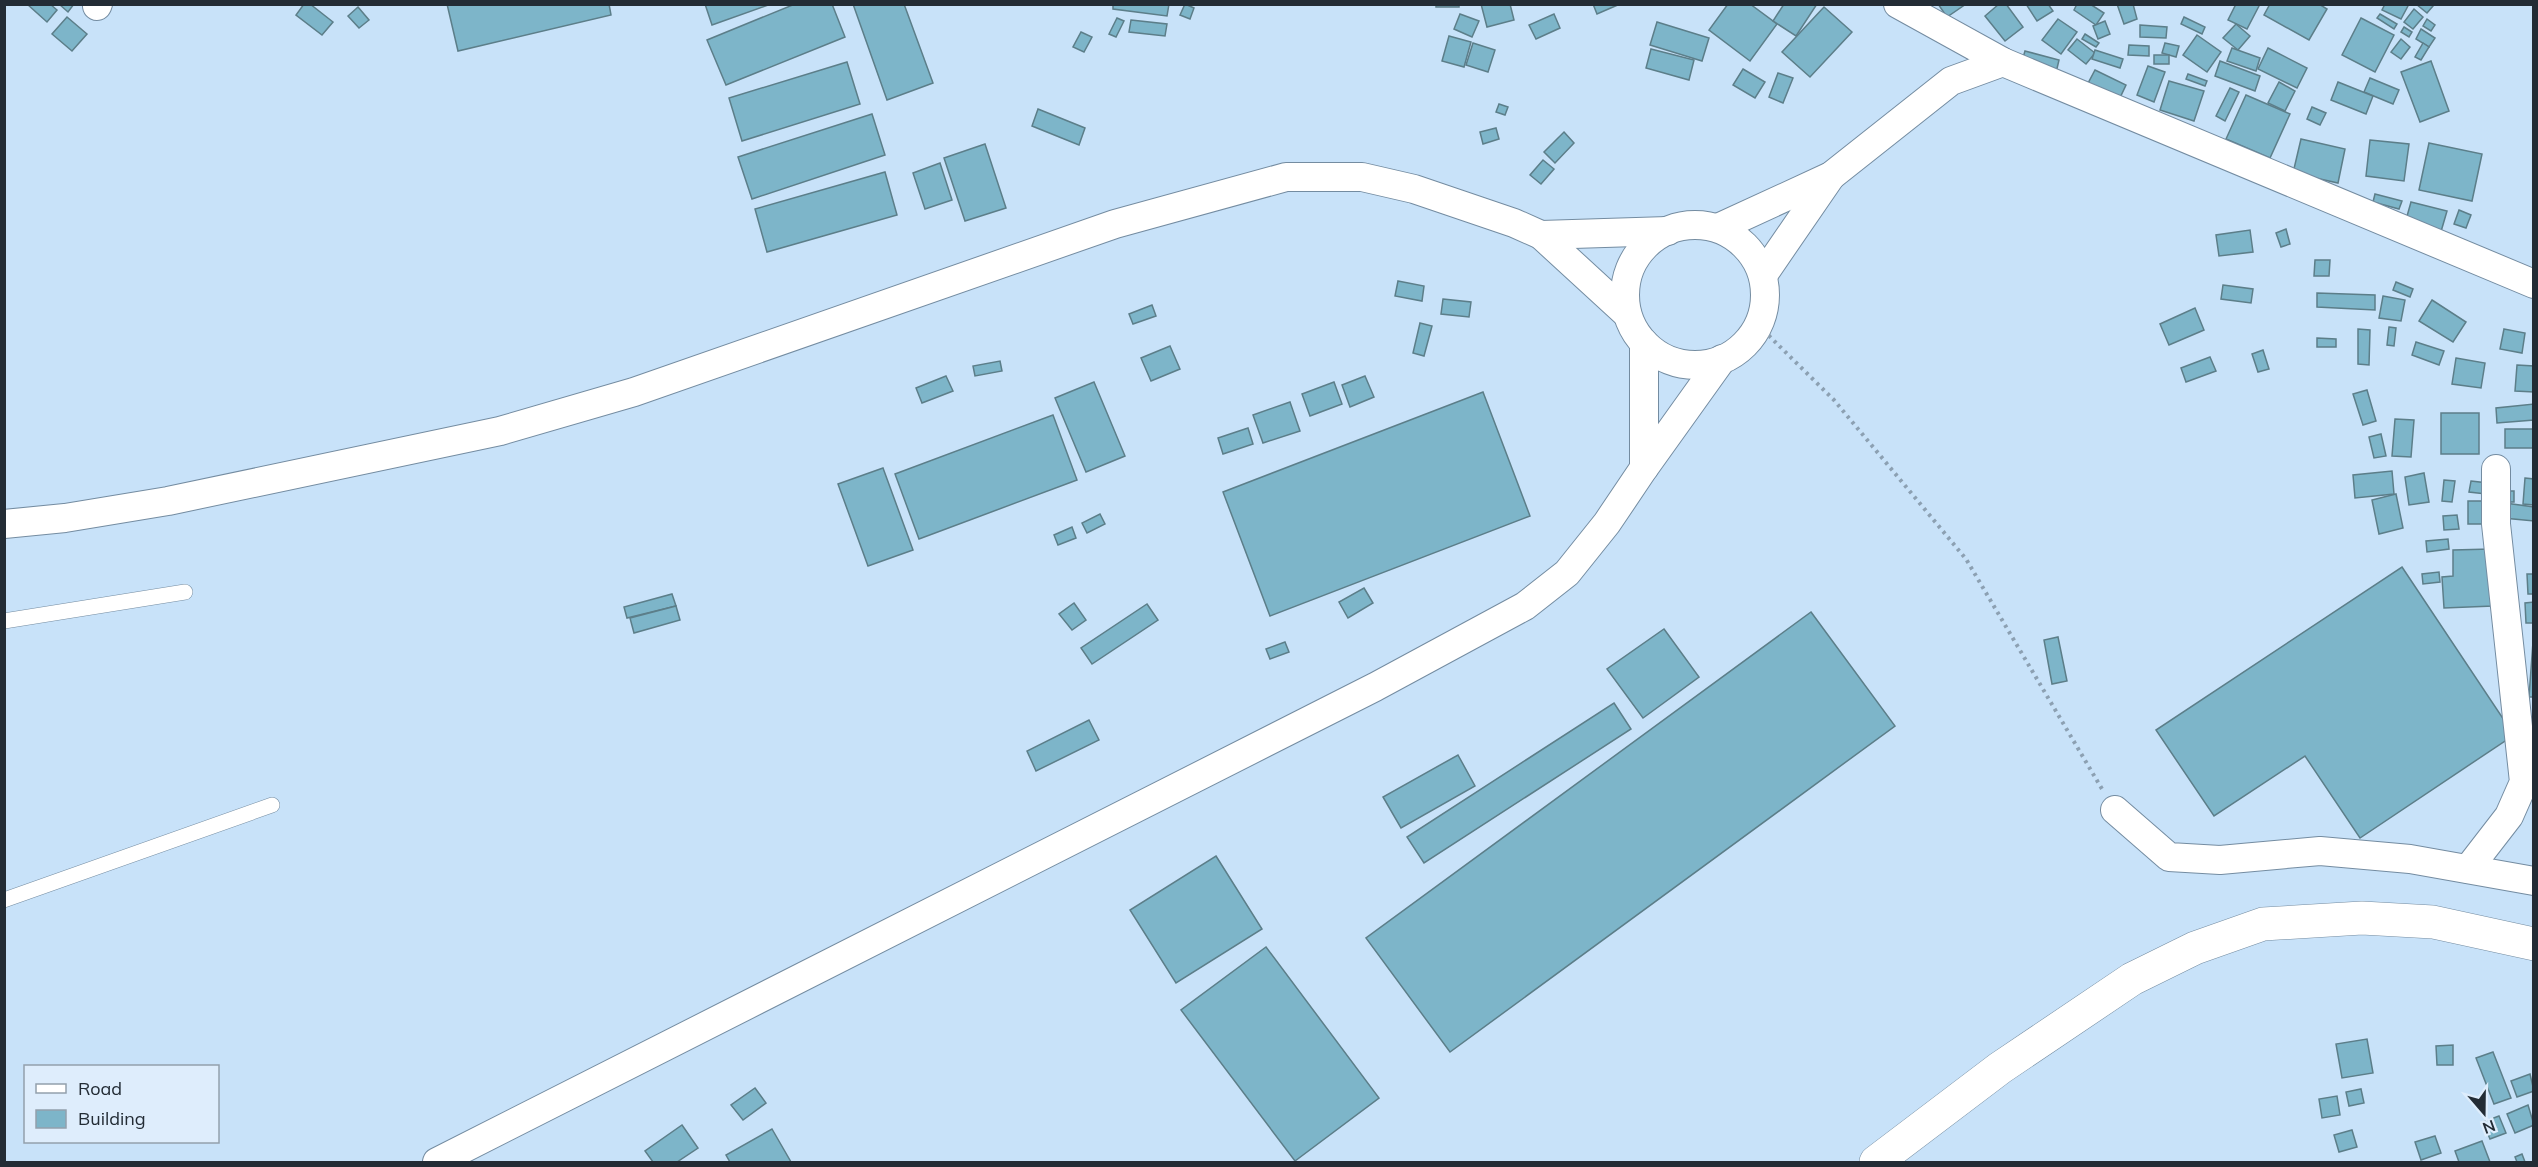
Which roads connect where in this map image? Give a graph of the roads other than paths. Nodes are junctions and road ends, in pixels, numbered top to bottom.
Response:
1 (1898, 4) edge
2 (2003, 62) junction
3 (1831, 176) junction
4 (1718, 228) junction
5 (1668, 231) junction
6 (1541, 235) junction
7 (1763, 275) junction
8 (2534, 284) edge
9 (1627, 314) junction
10 (1644, 343) junction
11 (1722, 359) junction
12 (1644, 468) junction
13 (2496, 469) dead end
14 (4, 524) edge
15 (185, 591) dead end
16 (4, 621) edge
17 (272, 805) dead end
18 (2115, 810) road end
19 (2468, 869) junction
20 (2534, 881) edge
21 (4, 900) edge
22 (2534, 944) edge
23 (437, 1162) edge
24 (1876, 1162) edge

1 - 2 street
2 - 3 street
2 - 8 street
3 - 4 street
3 - 7 street
4 - 5 street
4 - 7 street
5 - 6 street
5 - 9 street
6 - 9 street
6 - 14 street
7 - 11 street
9 - 10 street
10 - 11 street
10 - 12 street
11 - 12 street
12 - 23 street
13 - 19 street
15 - 16 lane
17 - 21 lane
18 - 19 street
19 - 20 street
22 - 24 main road

